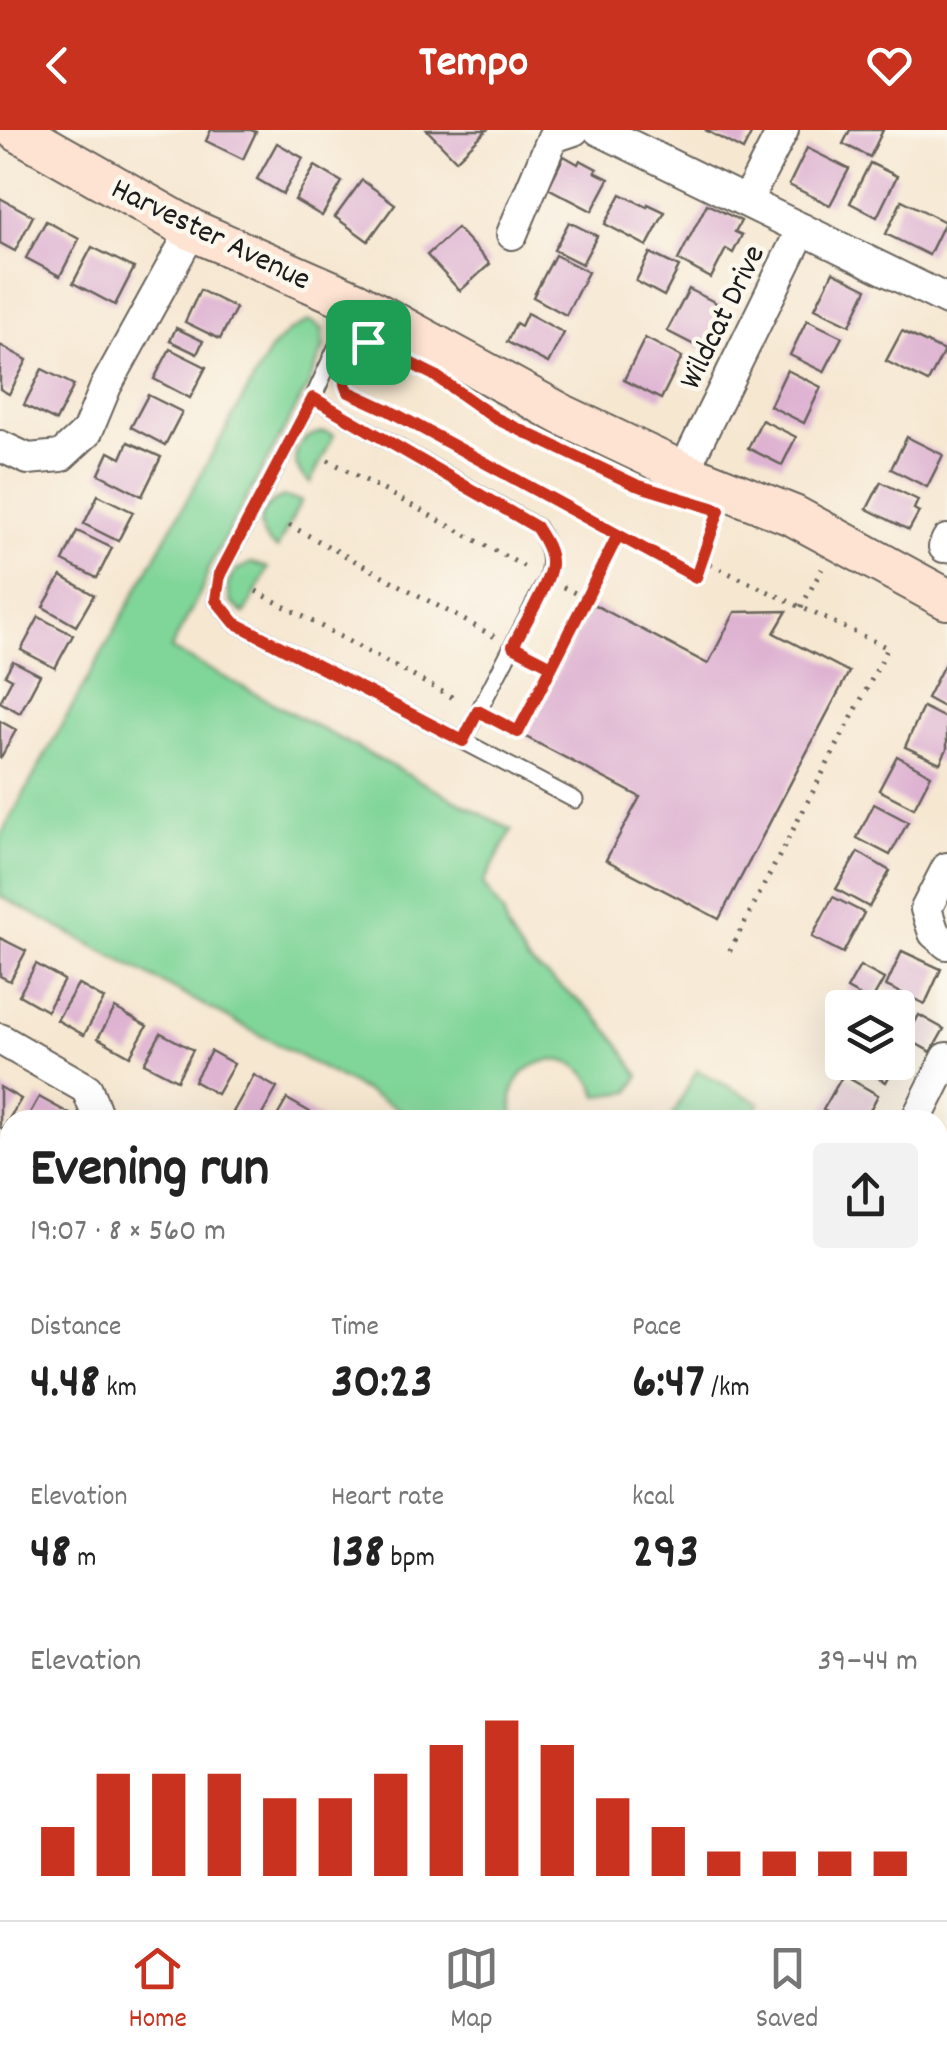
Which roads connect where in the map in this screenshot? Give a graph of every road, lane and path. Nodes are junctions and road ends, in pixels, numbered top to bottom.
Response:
1 (574, 130) edge
2 (599, 130) edge
3 (783, 130) edge
4 (38, 135) edge
5 (747, 200) junction
6 (802, 229) junction
7 (192, 230) junction
8 (512, 234) dead end
9 (947, 300) edge
10 (356, 302) junction
11 (343, 380) dead end
12 (313, 398) junction
13 (0, 446) edge
14 (328, 460) dead end
15 (682, 472) junction
16 (719, 510) dead end
17 (289, 524) dead end
18 (618, 535) junction
19 (701, 560) junction
20 (827, 561) dead end
21 (547, 579) junction
22 (256, 591) dead end
23 (586, 599) junction
24 (947, 599) edge
25 (801, 607) junction
26 (513, 646) junction
27 (552, 666) junction
28 (478, 711) junction
29 (463, 741) junction
30 (575, 800) dead end
31 (947, 868) edge
32 (947, 944) edge
33 (726, 958) dead end
34 (0, 1039) edge
35 (947, 1058) edge
36 (95, 1110) edge
37 (921, 1110) edge

1 - 8 street
2 - 5 street
3 - 5 street
4 - 7 street, Harvester Avenue
5 - 6 street
6 - 9 street, Wildcat Drive
6 - 15 street, Wildcat Drive
7 - 10 street, Harvester Avenue
7 - 13 street
10 - 12 lane
10 - 15 street, Harvester Avenue
11 - 18 path
12 - 21 lane
12 - 29 lane
14 - 21 path
15 - 24 street, Harvester Avenue
16 - 19 path
17 - 26 path
18 - 19 path
18 - 23 path
19 - 25 path
20 - 25 path
21 - 23 path
21 - 26 lane
22 - 28 path
23 - 27 path
25 - 33 path
26 - 27 path
26 - 28 lane
27 - 28 path
28 - 29 lane
29 - 30 lane
31 - 32 street
34 - 36 street
35 - 37 street

